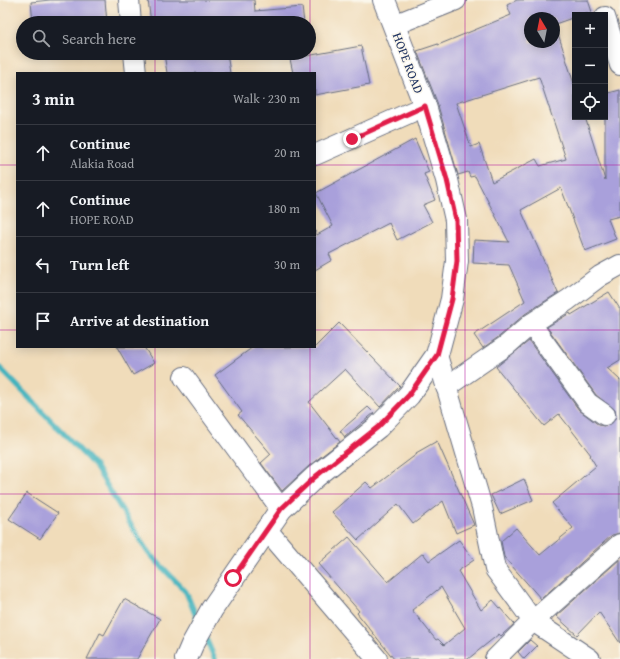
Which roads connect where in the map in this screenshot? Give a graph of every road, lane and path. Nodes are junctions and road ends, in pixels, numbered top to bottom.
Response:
1 (129, 0) edge
2 (384, 0) edge
3 (456, 0) edge
4 (600, 0) edge
5 (604, 12) edge
6 (130, 16) edge
7 (394, 25) junction
8 (608, 26) edge
9 (135, 60) edge
10 (620, 65) edge
11 (136, 72) edge
12 (425, 106) junction
13 (316, 155) edge
14 (620, 265) edge
15 (530, 324) junction
16 (437, 355) junction
17 (184, 377) dead end
18 (446, 387) junction
19 (605, 415) dead end
20 (281, 509) junction
21 (267, 530) junction
22 (620, 544) edge
23 (534, 621) junction
24 (189, 652) edge
25 (378, 659) edge
26 (494, 659) edge
27 (590, 659) edge

1 - 6 street
2 - 7 street, HOPE ROAD
3 - 7 street
4 - 5 street
7 - 12 street, HOPE ROAD
8 - 10 street
9 - 11 street
12 - 13 street
12 - 16 street, HOPE ROAD
14 - 15 street
15 - 18 street
15 - 19 street
16 - 18 street
16 - 20 street, HOPE ROAD
17 - 20 street
18 - 23 street
20 - 21 street, HOPE ROAD
21 - 24 street, HOPE ROAD
21 - 25 street
22 - 23 street
23 - 26 street
23 - 27 street

